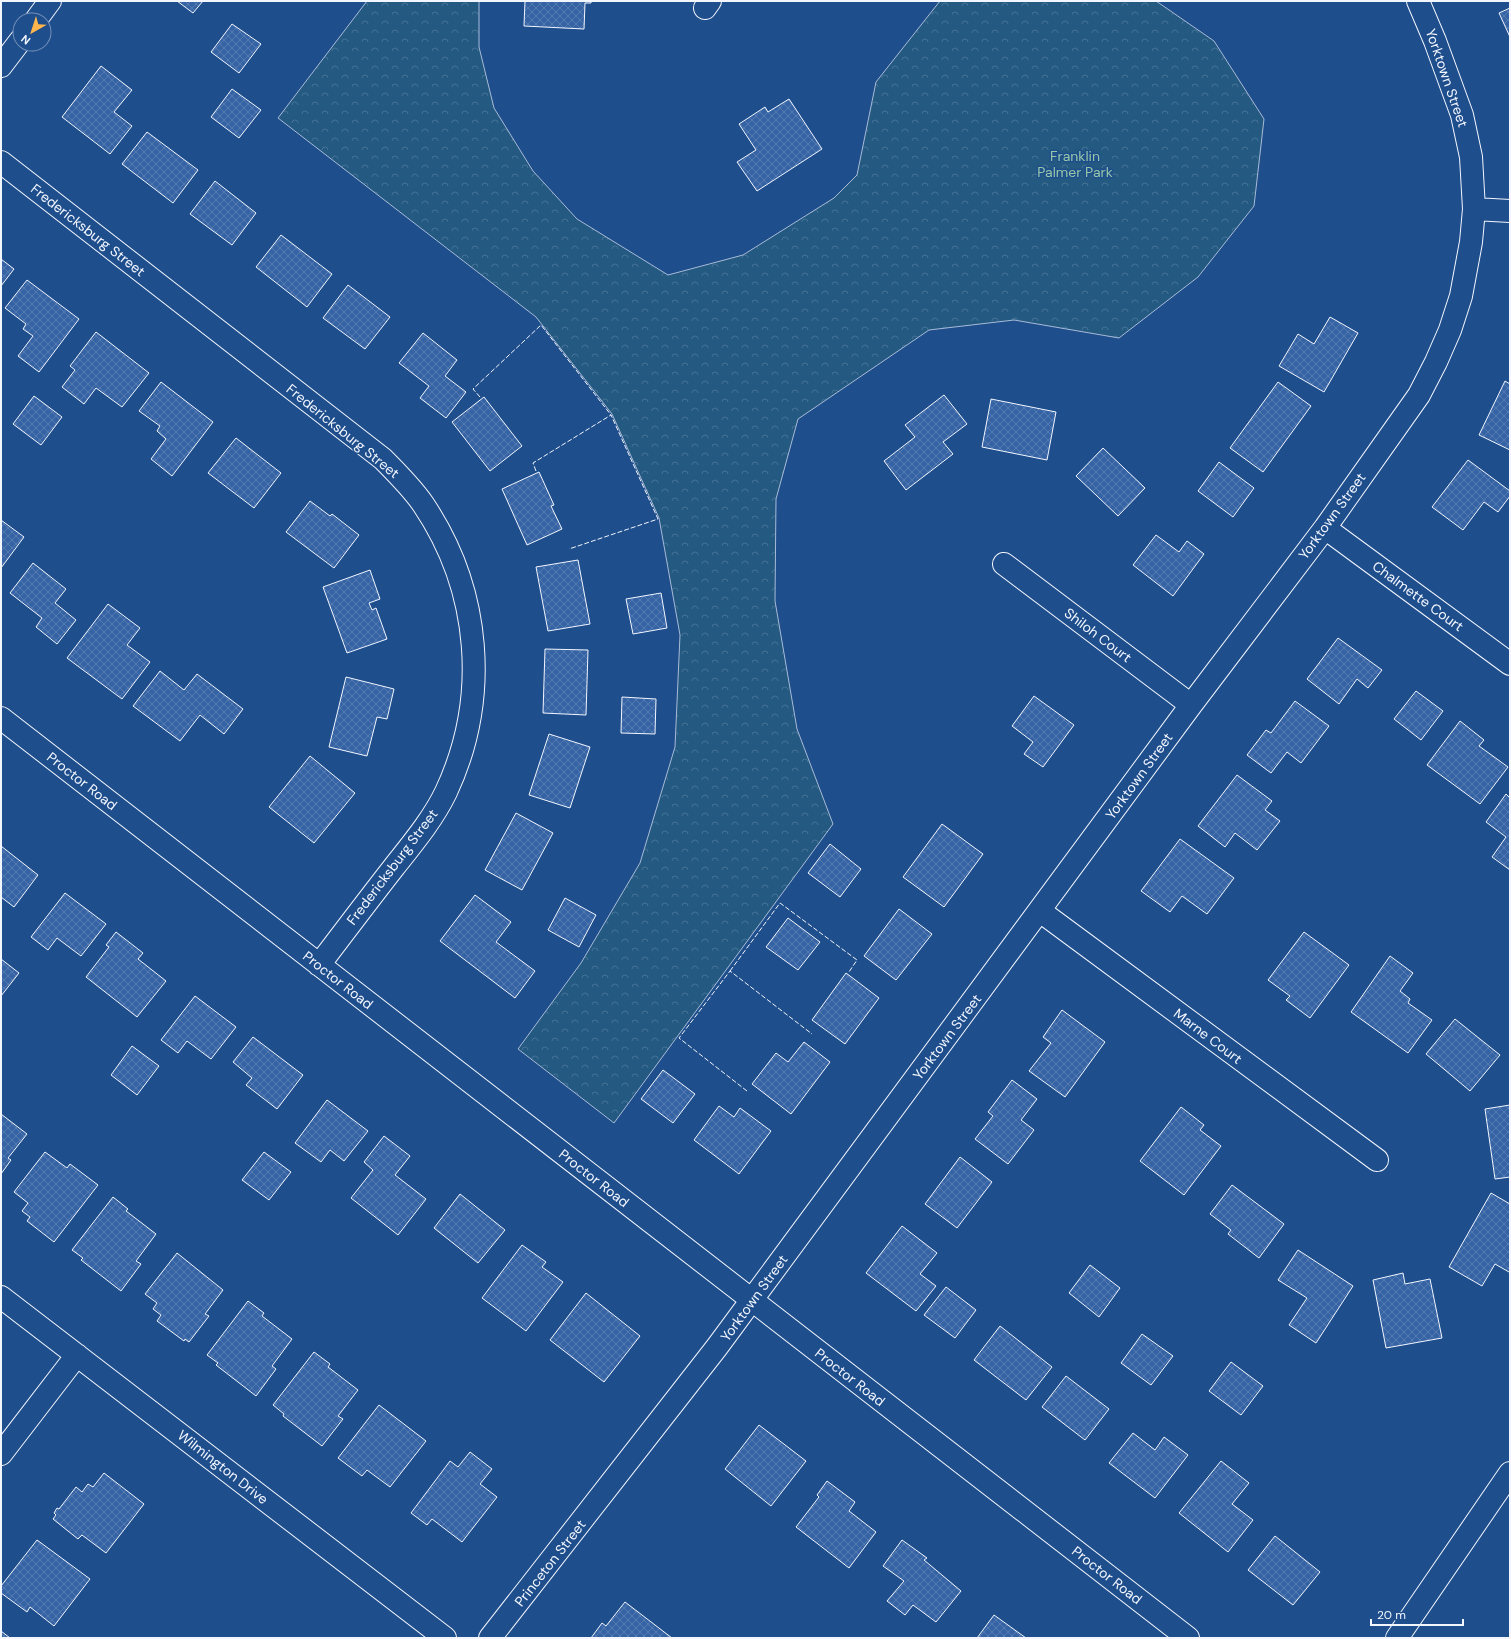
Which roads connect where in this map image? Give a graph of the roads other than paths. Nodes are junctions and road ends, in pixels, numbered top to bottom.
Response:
1 (50, 1) edge
2 (1418, 1) edge
3 (42, 12) edge
4 (12, 52) edge
5 (1, 66) edge
6 (1, 162) edge
7 (1474, 210) junction
8 (1510, 211) edge
9 (1325, 528) junction
10 (1004, 564) dead end
11 (1510, 664) edge
12 (1191, 705) junction
13 (1, 718) edge
14 (1040, 911) junction
15 (319, 965) junction
16 (1376, 1160) dead end
17 (1, 1297) edge
18 (752, 1300) junction
19 (77, 1355) junction
20 (1, 1454) edge
21 (1510, 1473) edge
22 (609, 1487) joint
23 (445, 1638) edge
24 (490, 1638) edge
25 (1188, 1638) edge
26 (1397, 1638) edge

1 - 3 street
2 - 7 street, Yorktown Street
4 - 5 street
6 - 15 street, Fredericksburg Street
7 - 8 street
7 - 9 street, Yorktown Street
9 - 11 street, Chalmette Court
9 - 12 street, Yorktown Street
10 - 12 street, Shiloh Court
12 - 14 street, Yorktown Street
13 - 15 street, Proctor Road
14 - 16 street, Marne Court
14 - 18 street, Yorktown Street
15 - 18 street, Proctor Road
17 - 19 street, Wilmington Drive
18 - 22 street, Yorktown Street
18 - 25 street, Proctor Road
19 - 20 street
19 - 23 street, Wilmington Drive
21 - 26 street
22 - 24 street, Princeton Street

